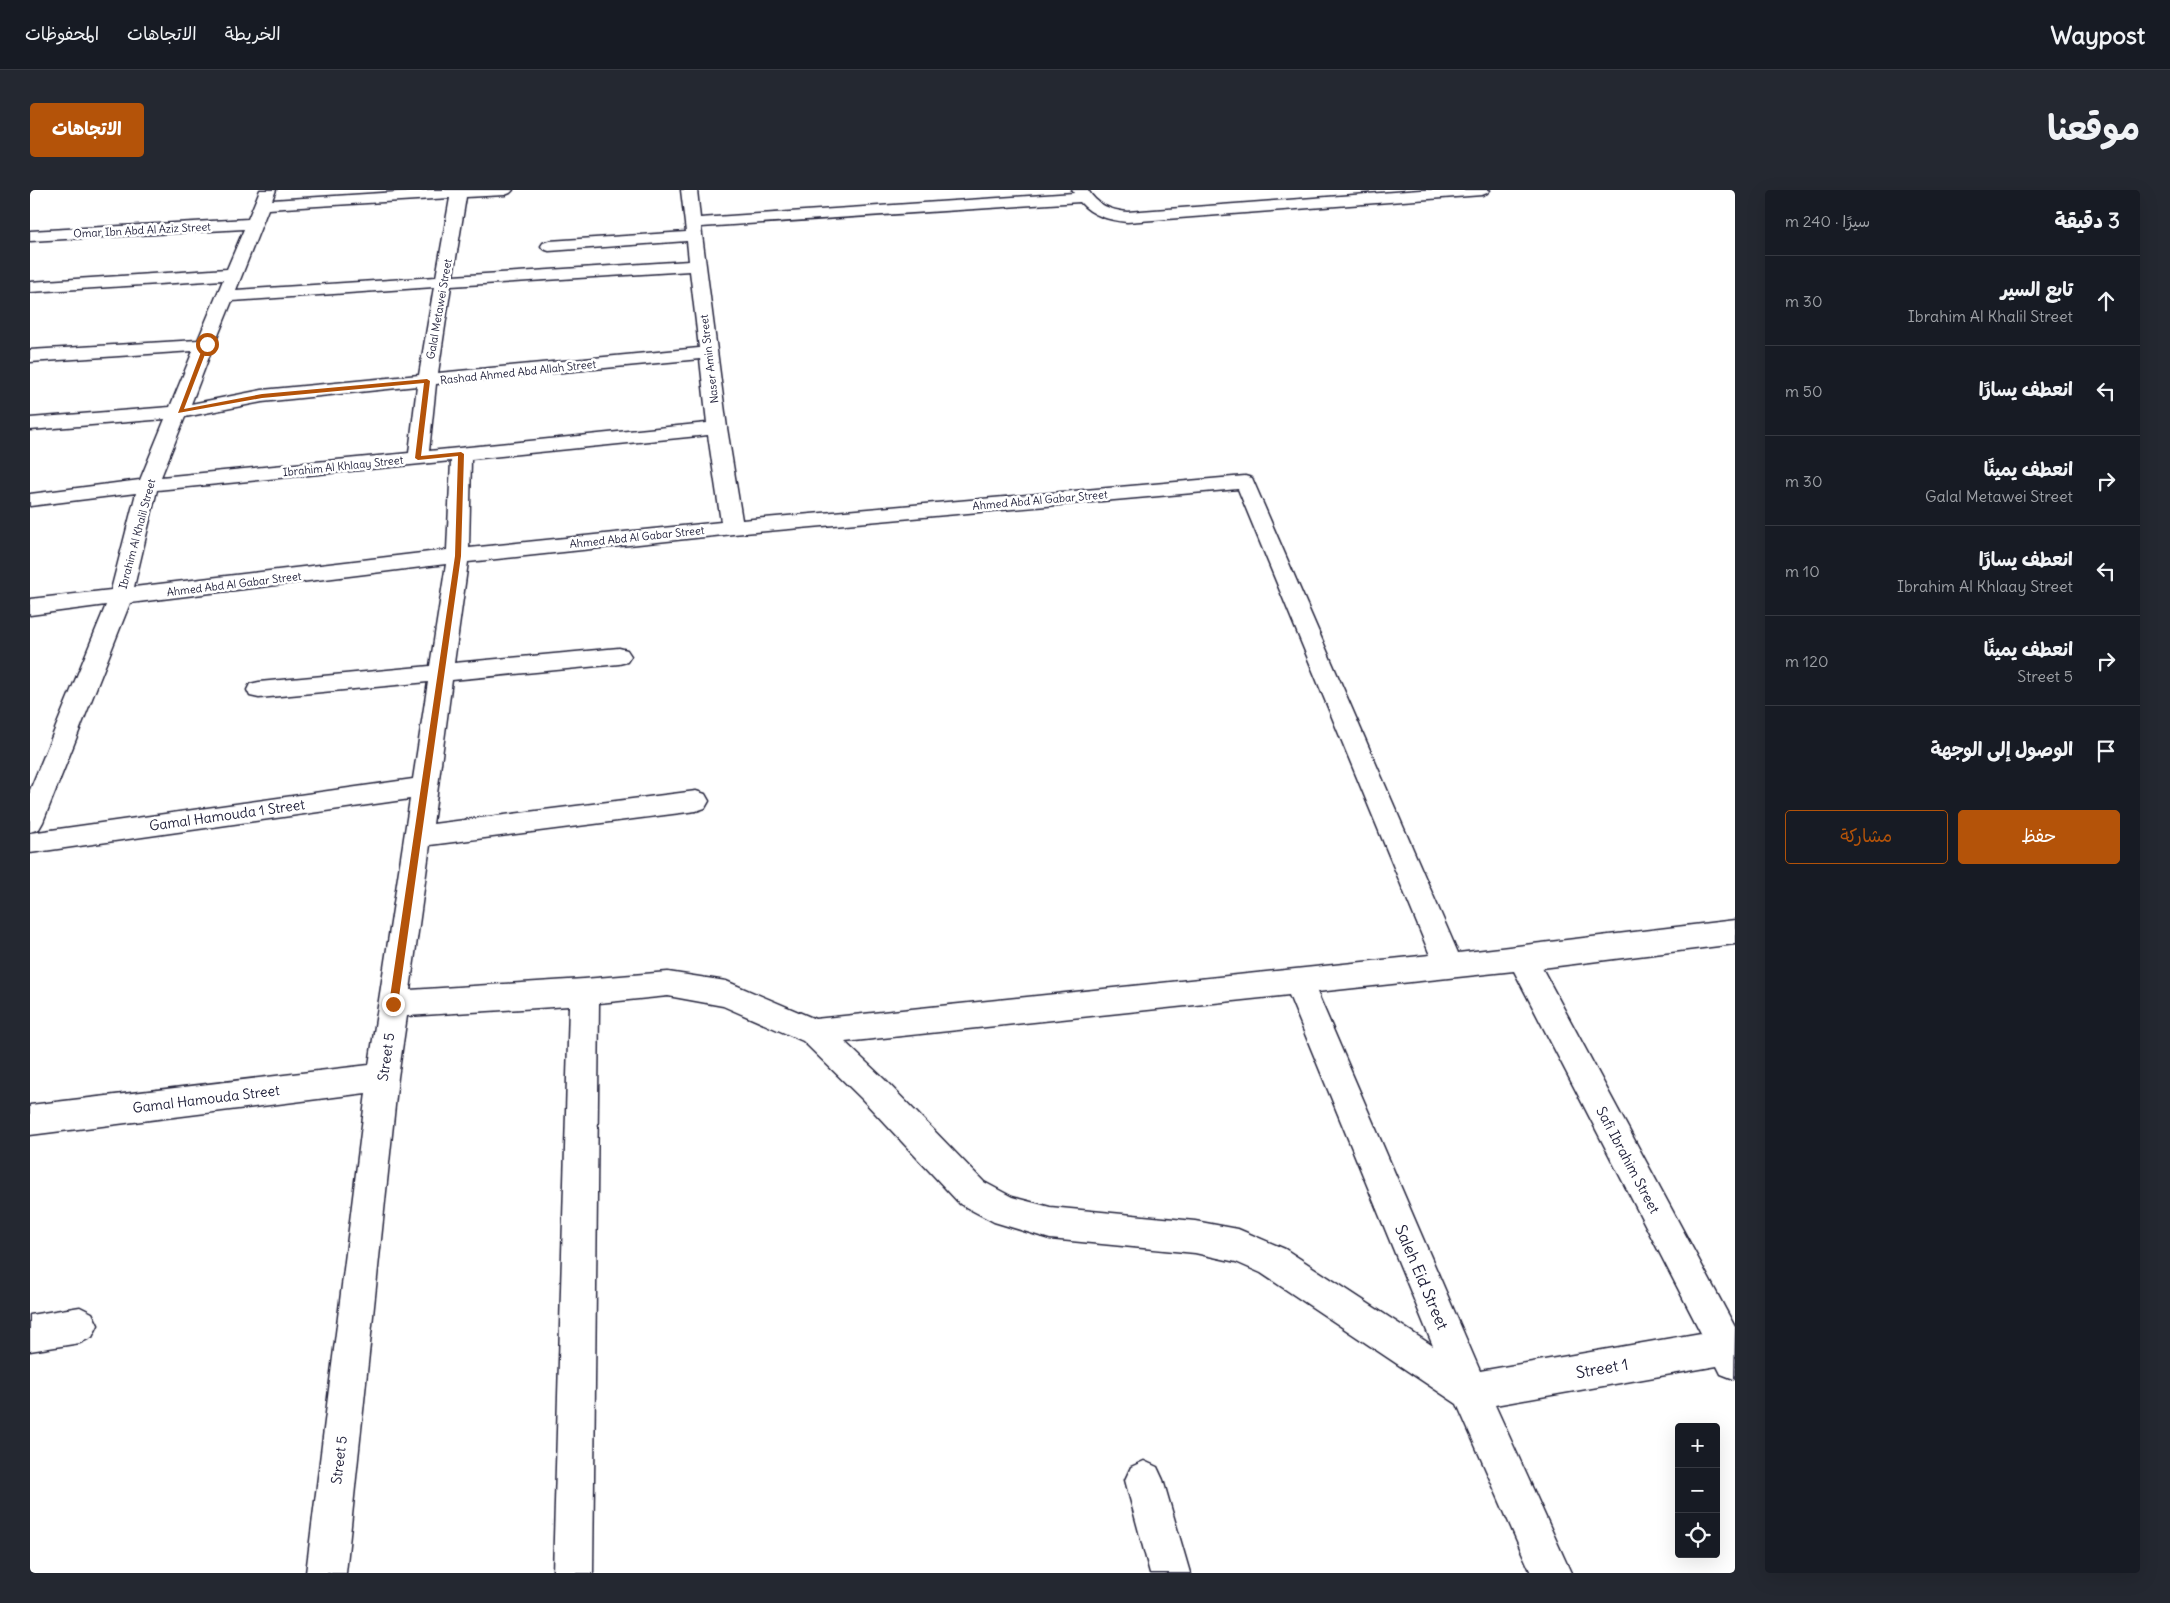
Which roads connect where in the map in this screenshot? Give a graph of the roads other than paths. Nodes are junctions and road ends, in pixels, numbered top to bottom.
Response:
1 (505, 190) edge
2 (689, 190) edge
3 (1482, 190) edge
4 (459, 191) edge
5 (1082, 193) edge
6 (262, 206) edge
7 (694, 230) junction
8 (30, 236) edge
9 (549, 246) dead end
10 (698, 265) junction
11 (234, 274) junction
12 (444, 282) junction
13 (30, 287) edge
14 (225, 296) junction
15 (207, 344) junction
16 (708, 353) junction
17 (30, 356) edge
18 (427, 381) junction
19 (180, 412) junction
20 (30, 424) edge
21 (717, 428) junction
22 (461, 454) junction
23 (418, 458) junction
24 (148, 486) junction
25 (30, 500) edge
26 (732, 527) junction
27 (458, 556) junction
28 (120, 598) junction
29 (30, 608) edge
30 (619, 656) dead end
31 (441, 673) junction
32 (259, 690) dead end
33 (425, 787) junction
34 (696, 801) dead end
35 (30, 822) edge
36 (418, 836) junction
37 (30, 843) edge
38 (1735, 932) edge
39 (1522, 958) junction
40 (1448, 964) junction
41 (1297, 980) junction
42 (584, 992) junction
43 (393, 1004) junction
44 (814, 1032) junction
45 (383, 1077) junction
46 (30, 1120) edge
47 (80, 1325) dead end
48 (30, 1333) edge
49 (1732, 1351) edge
50 (1470, 1391) junction
51 (1144, 1480) dead end
52 (326, 1573) edge
53 (573, 1573) edge
54 (1170, 1573) edge
55 (1551, 1573) edge

1 - 4 street, Omar Ibn Abd Al Aziz Street
2 - 7 street, Naser Amin Street
3 - 5 street
4 - 6 street, Omar Ibn Abd Al Aziz Street
4 - 12 street, Galal Metawei Street
5 - 7 street
6 - 8 street, Omar Ibn Abd Al Aziz Street
6 - 11 street, Ibrahim Al Khalil Street
7 - 9 street
7 - 10 street, Naser Amin Street
10 - 12 street
10 - 16 street, Naser Amin Street
11 - 13 street
11 - 14 street, Ibrahim Al Khalil Street
12 - 14 street
12 - 18 street, Galal Metawei Street
14 - 15 street, Ibrahim Al Khalil Street
15 - 17 street
15 - 19 street, Ibrahim Al Khalil Street
16 - 18 street, Rashad Ahmed Abd Allah Street
16 - 21 street, Naser Amin Street
18 - 19 street, Rashad Ahmed Abd Allah Street
18 - 23 street, Galal Metawei Street
19 - 20 street, Rashad Ahmed Abd Allah Street
19 - 24 street, Ibrahim Al Khalil Street
21 - 22 street, Ibrahim Al Khlaay Street
21 - 26 street, Naser Amin Street
22 - 23 street, Ibrahim Al Khlaay Street
22 - 27 street, Street 5
23 - 24 street, Ibrahim Al Khlaay Street
24 - 25 street, Ibrahim Al Khlaay Street
24 - 28 street, Ibrahim Al Khalil Street
26 - 27 street, Ahmed Abd Al Gabar Street
26 - 40 street, Ahmed Abd Al Gabar Street
27 - 28 street, Ahmed Abd Al Gabar Street
27 - 31 street, Street 5
28 - 29 street, Ahmed Abd Al Gabar Street
28 - 35 street, Ibrahim Al Khalil Street
30 - 31 street
31 - 32 street
31 - 33 street, Street 5
33 - 36 street, Street 5
33 - 37 street, Gamal Hamouda 1 Street
34 - 36 street
36 - 43 street, Street 5
38 - 39 street
39 - 40 street
39 - 49 street, Safi Ibrahim Street
40 - 41 street
41 - 44 street
41 - 50 street, Saleh Eid Street
42 - 43 street
42 - 44 street
42 - 53 street
43 - 45 street, Street 5
44 - 50 street
45 - 46 street, Gamal Hamouda Street
45 - 52 street, Street 5
47 - 48 street
49 - 50 street, Street 1
50 - 55 street, Saleh Eid Street
51 - 54 street

